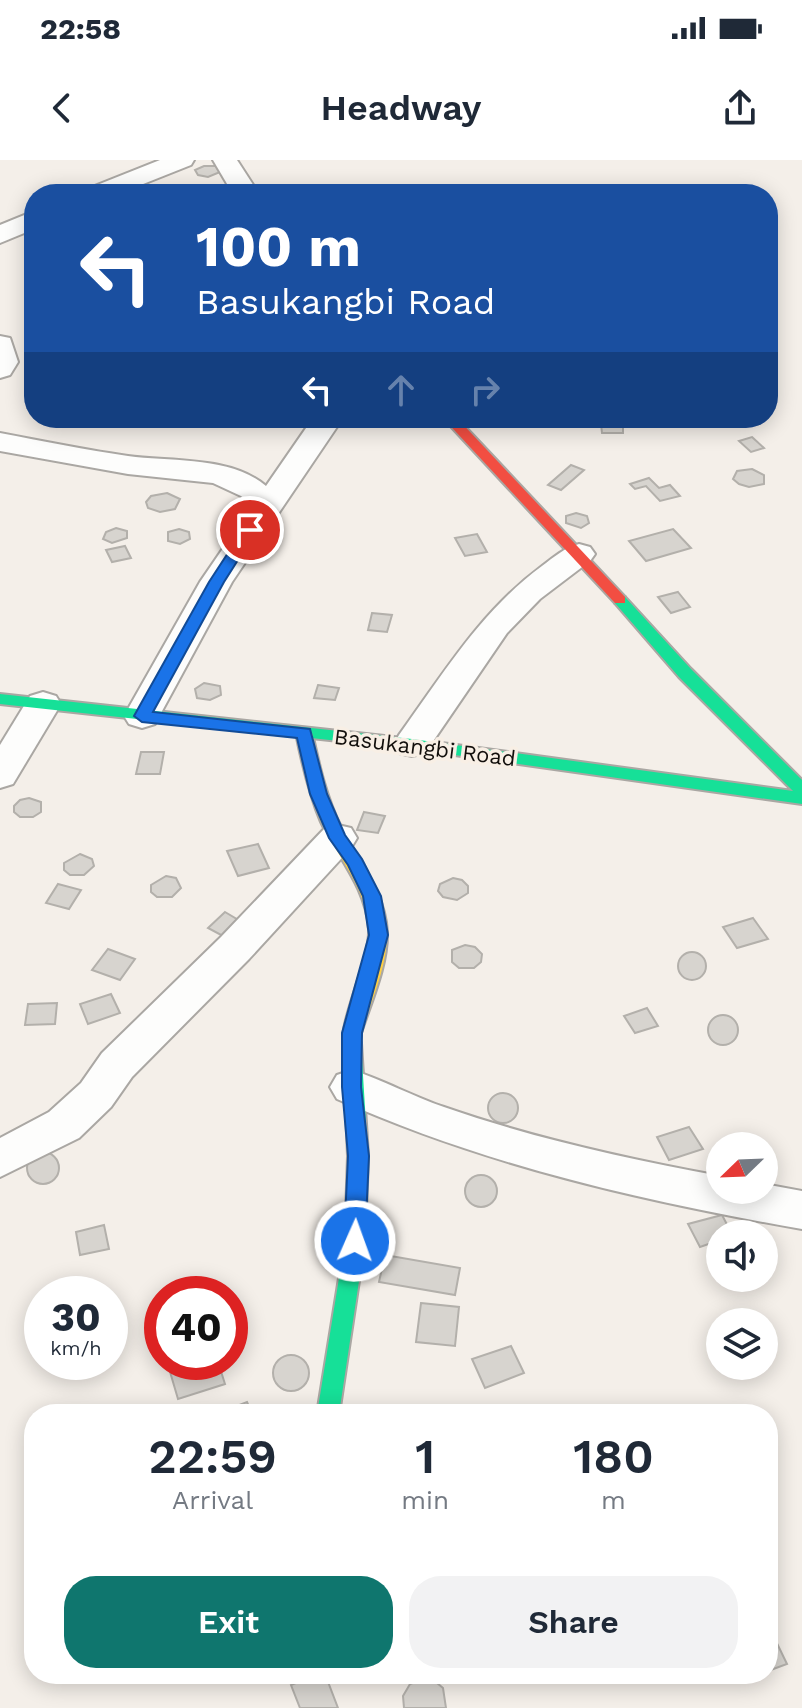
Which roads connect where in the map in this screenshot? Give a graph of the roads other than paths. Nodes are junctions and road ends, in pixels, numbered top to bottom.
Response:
1 (225, 160) edge
2 (172, 162) edge
3 (120, 184) edge
4 (240, 184) edge
5 (24, 224) edge
6 (0, 235) edge
7 (0, 344) edge
8 (0, 369) edge
9 (321, 428) edge
10 (459, 428) edge
11 (0, 442) edge
12 (267, 504) junction
13 (579, 554) junction
14 (0, 699) edge
15 (43, 704) junction
16 (142, 716) junction
17 (304, 733) junction
18 (412, 744) junction
19 (0, 775) edge
20 (802, 790) edge
21 (802, 798) edge
22 (338, 838) junction
23 (352, 1087) junction
24 (0, 1159) edge
25 (802, 1210) edge
26 (330, 1404) edge

1 - 4 street
2 - 3 street
5 - 6 street
7 - 8 street
9 - 12 street
10 - 13 street
11 - 12 street
12 - 16 street
13 - 18 street
13 - 20 street
14 - 15 street, Basukangbi Road
15 - 16 street, Basukangbi Road
15 - 19 street
16 - 17 street, Basukangbi Road
17 - 18 street, Basukangbi Road
17 - 22 street
18 - 21 street, Basukangbi Road
22 - 23 street
22 - 24 street
23 - 25 street
23 - 26 street

